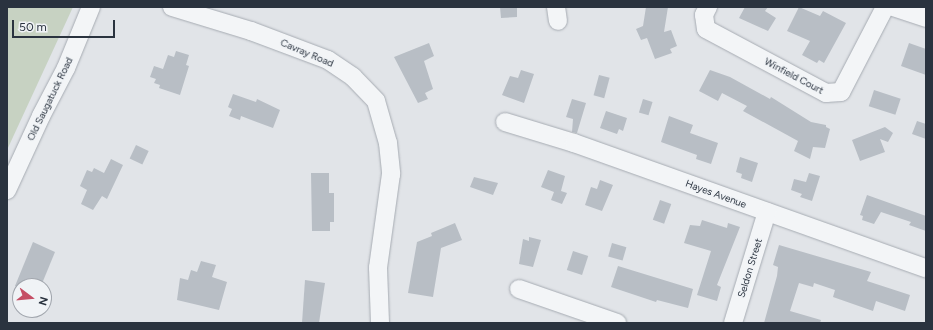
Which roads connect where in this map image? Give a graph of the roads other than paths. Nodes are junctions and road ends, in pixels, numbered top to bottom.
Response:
1 (91, 7) edge
2 (172, 7) edge
3 (708, 7) edge
4 (885, 7) edge
5 (893, 7) edge
6 (926, 18) edge
7 (505, 122) dead end
8 (7, 190) edge
9 (767, 212) junction
10 (926, 268) edge
11 (519, 289) dead end
12 (380, 323) edge
13 (617, 323) edge
14 (733, 323) edge

1 - 8 street, Old Saugatuck Road
2 - 12 street, Cavray Road
3 - 4 street, Winfield Court
5 - 6 street
7 - 9 street, Hayes Avenue
9 - 10 street, Hayes Avenue
9 - 14 street, Seldon Street
11 - 13 street

